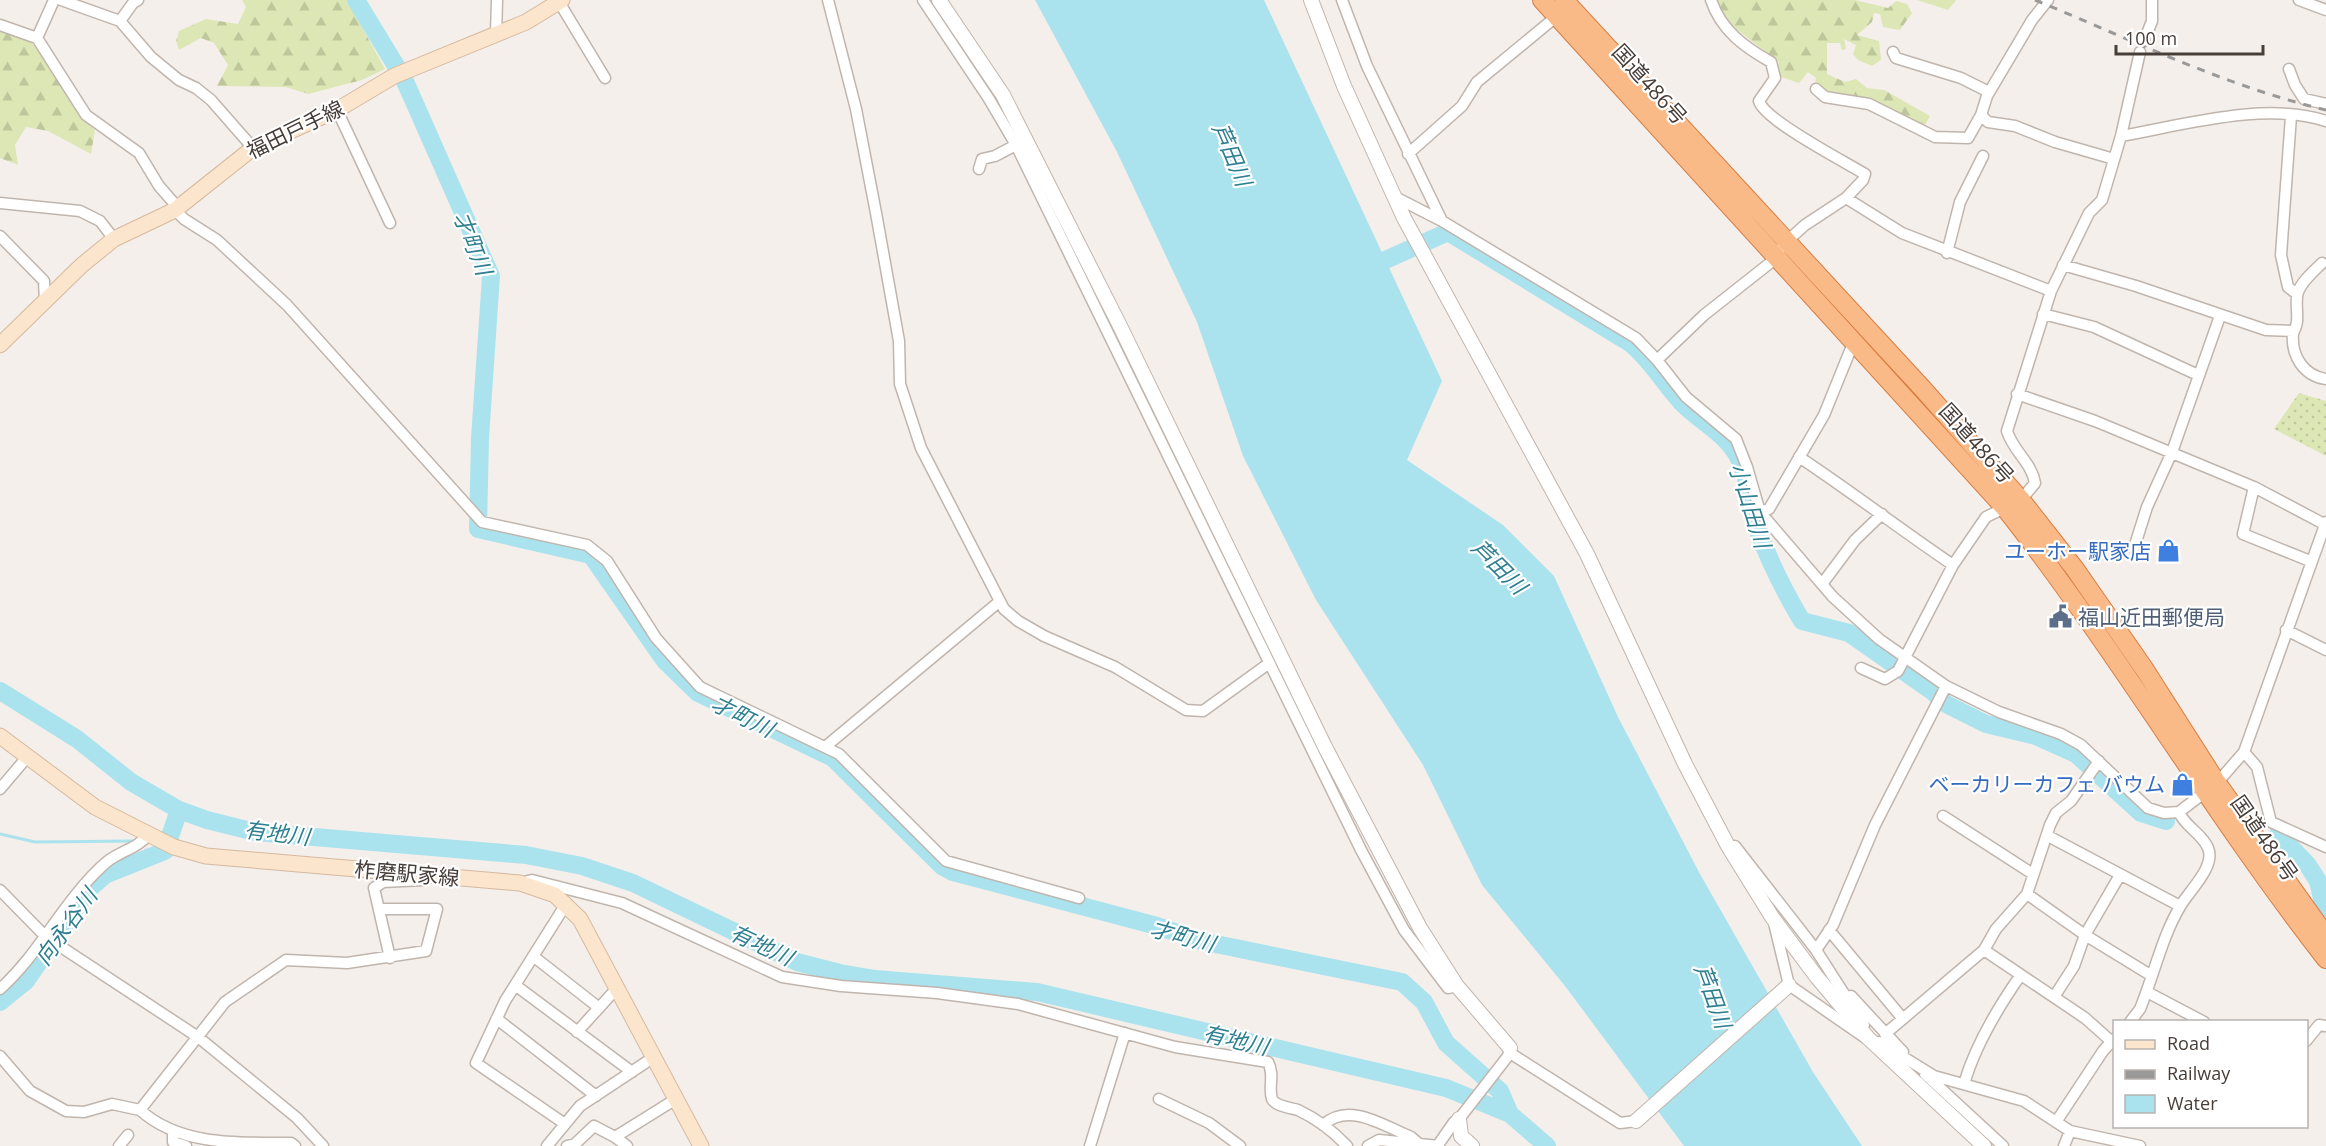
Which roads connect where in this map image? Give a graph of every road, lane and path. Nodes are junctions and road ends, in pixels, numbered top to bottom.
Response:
1 (54, 0) edge
2 (61, 0) edge
3 (138, 0) edge
4 (497, 0) edge
5 (828, 0) edge
6 (923, 0) edge
7 (939, 0) edge
8 (1311, 0) edge
9 (1342, 0) edge
10 (1542, 0) edge
11 (1711, 0) edge
12 (2048, 0) edge
13 (2152, 0) edge
14 (2299, 0) edge
15 (560, 1) edge
16 (2320, 5) edge
17 (1560, 8) edge
18 (120, 21) junction
19 (0, 25) edge
20 (496, 34) junction
21 (37, 38) junction
22 (1893, 52) dead end
23 (2289, 69) dead end
24 (987, 72) junction
25 (605, 78) dead end
26 (1816, 89) dead end
27 (1989, 92) junction
28 (989, 99) junction
29 (2326, 104) edge
30 (337, 110) junction
31 (1981, 115) junction
32 (2291, 116) junction
33 (2326, 121) edge
34 (2121, 136) junction
35 (1016, 145) junction
36 (253, 148) junction
37 (1408, 154) junction
38 (1983, 156) dead end
39 (2114, 159) junction
40 (979, 169) dead end
41 (1394, 196) junction
42 (1846, 198) junction
43 (0, 203) edge
44 (175, 210) junction
45 (1442, 221) junction
46 (390, 224) dead end
47 (0, 236) edge
48 (114, 238) junction
49 (1781, 249) junction
50 (1947, 253) junction
51 (2322, 263) dead end
52 (2063, 265) junction
53 (2051, 291) junction
54 (2297, 294) junction
55 (45, 302) junction
56 (2043, 314) junction
57 (2220, 316) junction
58 (2293, 332) junction
59 (1854, 341) junction
60 (0, 345) edge
61 (1658, 360) junction
62 (2198, 375) junction
63 (2326, 379) edge
64 (2017, 394) junction
65 (2172, 452) junction
66 (1799, 458) junction
67 (2254, 487) junction
68 (2013, 504) junction
69 (1760, 512) junction
70 (1882, 514) junction
71 (2326, 523) edge
72 (2134, 548) dead end
73 (2310, 561) junction
74 (1953, 565) junction
75 (1822, 584) junction
76 (1000, 601) junction
77 (2286, 630) junction
78 (2326, 650) edge
79 (1902, 662) junction
80 (1268, 664) junction
81 (1861, 668) dead end
82 (1942, 695) junction
83 (0, 736) edge
84 (825, 747) junction
85 (2244, 752) junction
86 (28, 756) junction
87 (2095, 766) junction
88 (2211, 787) junction
89 (0, 789) edge
90 (2179, 812) junction
91 (1943, 816) dead end
92 (148, 835) junction
93 (2048, 836) junction
94 (1728, 846) junction
95 (2326, 847) edge
96 (2033, 874) junction
97 (2120, 874) junction
98 (446, 877) junction
99 (520, 883) junction
100 (0, 890) edge
101 (2027, 894) junction
102 (1079, 898) dead end
103 (566, 904) junction
104 (2180, 906) junction
105 (379, 909) junction
106 (1772, 917) junction
107 (1829, 930) junction
108 (2085, 935) junction
109 (2326, 936) edge
110 (45, 937) junction
111 (1816, 950) junction
112 (1984, 950) junction
113 (533, 956) junction
114 (390, 958) junction
115 (2326, 959) edge
116 (2020, 976) junction
117 (2152, 976) junction
118 (515, 985) junction
119 (1789, 985) junction
120 (1457, 986) junction
121 (617, 988) junction
122 (0, 989) edge
123 (1841, 989) junction
124 (2147, 992) junction
125 (2054, 997) junction
126 (598, 1007) junction
127 (497, 1019) junction
128 (1903, 1019) junction
129 (2131, 1020) edge
130 (2200, 1020) edge
131 (2326, 1026) edge
132 (577, 1032) junction
133 (1125, 1033) junction
134 (1885, 1034) junction
135 (198, 1037) junction
136 (1870, 1037) junction
137 (2113, 1040) edge
138 (2308, 1040) edge
139 (1509, 1052) junction
140 (0, 1056) edge
141 (654, 1057) junction
142 (1918, 1068) junction
143 (632, 1072) junction
144 (1964, 1084) junction
145 (596, 1096) junction
146 (1159, 1098) dead end
147 (676, 1099) junction
148 (140, 1110) junction
149 (1459, 1120) junction
150 (1636, 1121) joint
151 (2056, 1122) junction
152 (565, 1124) junction
153 (1323, 1125) junction
154 (2070, 1131) junction
155 (173, 1133) junction
156 (128, 1135) dead end
157 (615, 1137) junction
158 (1418, 1143) junction
159 (549, 1145) edge
160 (1439, 1145) edge
161 (119, 1146) edge
162 (186, 1146) edge
163 (295, 1146) edge
164 (323, 1146) edge
165 (567, 1146) edge
166 (627, 1146) edge
167 (701, 1146) edge
168 (1090, 1146) edge
169 (1240, 1146) edge
170 (1347, 1146) edge
171 (1368, 1146) edge
172 (1472, 1146) edge
173 (1984, 1146) edge
174 (2002, 1146) edge
175 (2064, 1146) edge
176 (2140, 1146) edge

1 - 21 street
2 - 18 street
3 - 18 street
4 - 20 street
5 - 76 street
6 - 28 street
7 - 24 street
8 - 41 street
9 - 37 street
10 - 17 highway, 国道486号
11 - 42 street
12 - 27 street
13 - 34 street
14 - 16 street
15 - 20 main road, 福田戸手線
15 - 25 street
17 - 37 street
17 - 49 highway, 国道486号
18 - 36 street
19 - 21 street
20 - 30 main road, 福田戸手線
21 - 44 street
22 - 27 street
23 - 29 street
24 - 28 street
24 - 120 street
26 - 31 street
27 - 31 street
28 - 35 street
30 - 36 main road, 福田戸手線
30 - 46 street
31 - 39 street
32 - 33 street
32 - 34 street
32 - 54 street
34 - 39 street
35 - 40 street
35 - 80 street
36 - 44 main road, 福田戸手線
37 - 45 street
38 - 50 street
39 - 52 street
41 - 45 street
41 - 94 street
42 - 49 street
42 - 50 street
43 - 48 street
44 - 48 main road, 福田戸手線
44 - 84 street
45 - 61 street
47 - 55 street
48 - 55 main road, 福田戸手線
49 - 59 highway, 国道486号
49 - 61 street
49 - 68 highway, 国道486号
50 - 53 street
51 - 54 street
52 - 53 street
52 - 57 street
53 - 56 street
54 - 58 street
55 - 60 main road, 福田戸手線
56 - 62 street
56 - 64 street
57 - 58 street
57 - 62 street
58 - 63 street
59 - 66 street
59 - 68 highway, 国道486号
61 - 69 street
62 - 65 street
64 - 65 street
64 - 68 street
65 - 67 street
65 - 72 street
66 - 69 street
66 - 70 street
67 - 71 street
67 - 73 street
68 - 74 street
68 - 88 highway, 国道486号
69 - 75 street
70 - 74 street
70 - 75 street
71 - 73 street
73 - 77 street
74 - 79 street
75 - 79 street
76 - 80 street
76 - 84 street
77 - 78 street
77 - 85 street
79 - 81 street
79 - 82 street
80 - 120 street
82 - 87 street
82 - 107 street
83 - 86 main road, 柞磨駅家線
84 - 102 street
85 - 88 street
85 - 95 street
86 - 89 street
86 - 92 main road, 柞磨駅家線
87 - 90 street
87 - 93 street
88 - 90 street
88 - 109 highway, 国道486号
88 - 115 highway, 国道486号
90 - 104 street
91 - 96 street
92 - 98 main road, 柞磨駅家線
92 - 110 street
93 - 96 street
93 - 97 street
94 - 106 street
94 - 111 street
96 - 101 street
97 - 104 street
97 - 108 street
98 - 99 main road, 柞磨駅家線
98 - 105 street
99 - 103 main road, 柞磨駅家線
99 - 133 street
100 - 110 street
101 - 108 street
101 - 112 street
103 - 113 street
103 - 121 main road, 柞磨駅家線
104 - 117 street
105 - 114 street
105 - 114 street
106 - 119 street
106 - 136 street
107 - 111 street
107 - 128 street
108 - 117 street
108 - 125 street
110 - 122 street
110 - 135 street
111 - 123 street
112 - 116 street
112 - 128 street
113 - 118 street
113 - 126 street
114 - 135 street
116 - 125 street
116 - 144 street
117 - 124 street
118 - 127 street
118 - 132 street
119 - 136 street
119 - 150 street
120 - 139 street
121 - 126 street
121 - 141 main road, 柞磨駅家線
123 - 134 street
123 - 136 street
124 - 129 street
124 - 130 street
125 - 137 street
126 - 132 street
127 - 145 street
127 - 152 street
128 - 134 street
131 - 138 street
132 - 143 street
133 - 153 street
133 - 168 street
134 - 142 street
135 - 148 street
135 - 164 street
136 - 142 street
136 - 173 street
137 - 151 street
139 - 149 street
139 - 150 street
140 - 148 street
141 - 143 street
141 - 147 main road, 柞磨駅家線
142 - 144 street
142 - 174 street
143 - 145 street
144 - 151 street
145 - 152 street
146 - 169 street
147 - 157 street
147 - 167 main road, 柞磨駅家線
148 - 155 street
149 - 160 street
149 - 172 street
151 - 154 street
152 - 159 street
153 - 158 street
153 - 170 street
154 - 175 street
154 - 176 street
155 - 162 street
155 - 163 street
156 - 161 street
157 - 165 street
157 - 166 street
158 - 160 street
158 - 171 street

